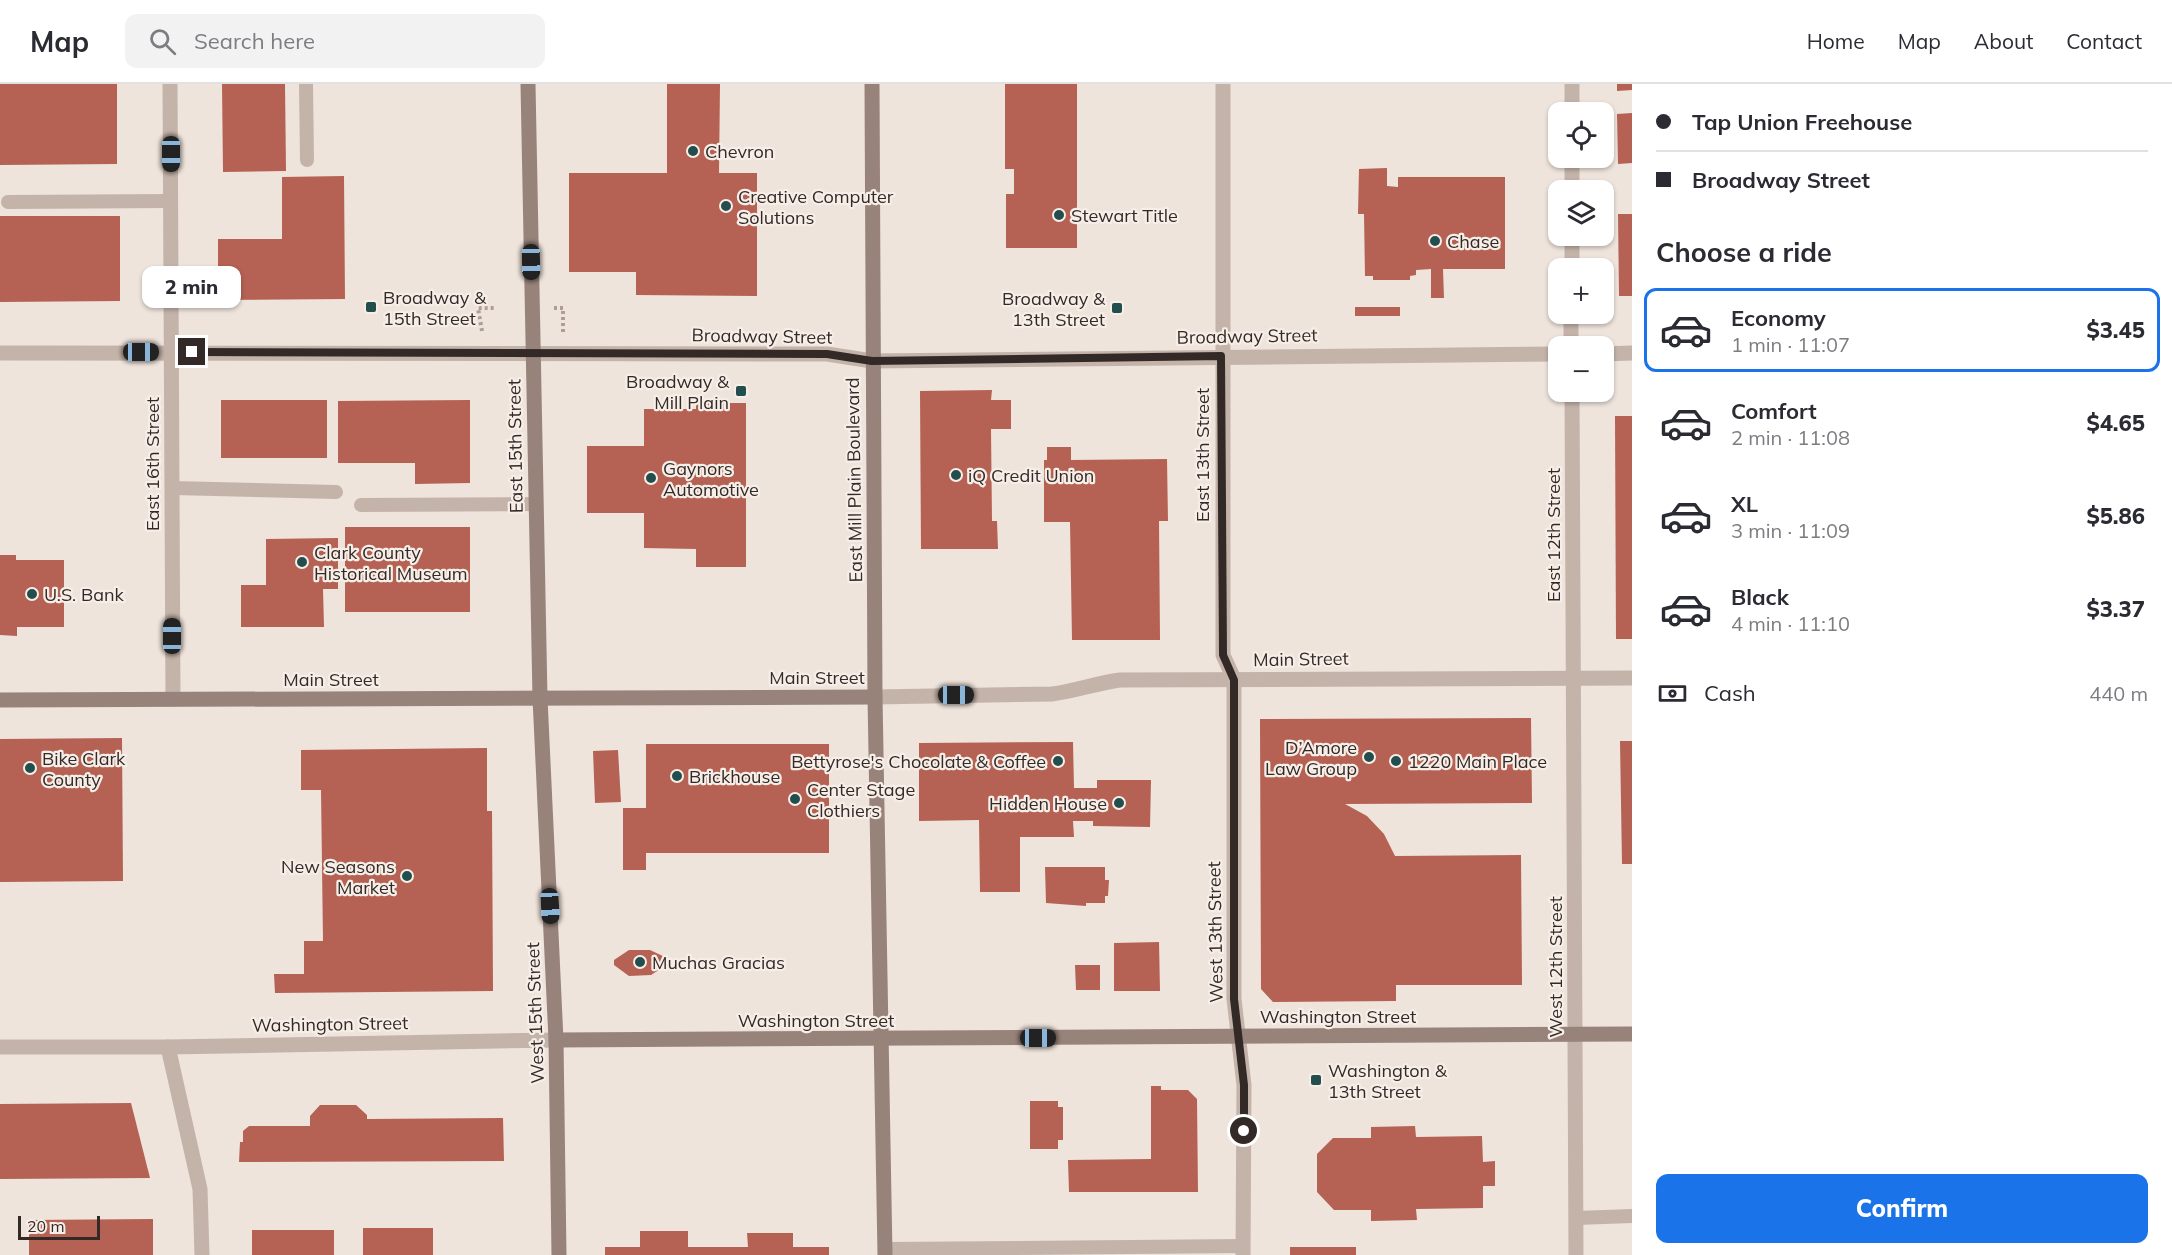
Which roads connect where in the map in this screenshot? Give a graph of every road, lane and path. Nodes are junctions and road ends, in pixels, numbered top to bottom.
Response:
1 (170, 84) edge
2 (306, 84) edge
3 (528, 84) edge
4 (872, 84) edge
5 (1222, 84) edge
6 (1572, 84) edge
7 (1572, 102) edge
8 (307, 160) dead end
9 (171, 201) junction
10 (8, 202) dead end
11 (495, 308) dead end
12 (563, 308) dead end
13 (482, 331) dead end
14 (563, 334) dead end
15 (172, 352) junction
16 (0, 353) edge
17 (1548, 354) edge
18 (1614, 354) edge
19 (1632, 354) edge
20 (533, 355) junction
21 (1221, 356) junction
22 (872, 361) junction
23 (1572, 402) edge
24 (172, 488) junction
25 (336, 492) dead end
26 (536, 504) junction
27 (361, 505) dead end
28 (1574, 678) junction
29 (1632, 678) edge
30 (1234, 680) junction
31 (875, 697) junction
32 (540, 698) junction
33 (173, 699) junction
34 (0, 700) edge
35 (1632, 1034) edge
36 (1575, 1035) junction
37 (1238, 1037) junction
38 (883, 1039) junction
39 (556, 1040) junction
40 (0, 1047) edge
41 (168, 1047) junction
42 (1632, 1216) edge
43 (1576, 1218) junction
44 (1243, 1250) edge
45 (885, 1252) edge
46 (202, 1255) edge
47 (559, 1255) edge
48 (1576, 1255) edge

1 - 9 street, East 16th Street
2 - 8 lane
3 - 20 main road, East 15th Street
4 - 22 main road, East Mill Plain Boulevard
5 - 21 street, East 13th Street
6 - 7 street
9 - 10 lane
9 - 15 street, East 16th Street
11 - 13 path
12 - 14 path
15 - 16 street, Broadway Street
15 - 20 street, Broadway Street
15 - 24 street, East 16th Street
17 - 21 street, Broadway Street
18 - 19 street
20 - 22 street, Broadway Street
20 - 26 main road, East 15th Street
21 - 22 street, Broadway Street
21 - 30 street, East 13th Street
22 - 31 main road, East Mill Plain Boulevard
23 - 28 street, East 12th Street
24 - 25 lane
24 - 33 street, East 16th Street
26 - 27 lane
26 - 32 main road, East 15th Street
28 - 29 street, Main Street
28 - 30 street, Main Street
28 - 36 street, West 12th Street
30 - 31 street, Main Street
30 - 37 street, West 13th Street
31 - 32 main road, Main Street
31 - 38 main road, East Mill Plain Boulevard
32 - 33 main road, Main Street
32 - 39 main road, West 15th Street
33 - 34 main road, Main Street
35 - 36 main road, Washington Street
36 - 37 main road, Washington Street
36 - 43 street, West 12th Street
37 - 38 main road, Washington Street
37 - 44 street, West 13th Street
38 - 39 main road, Washington Street
38 - 45 main road, East Mill Plain Boulevard
39 - 41 street, Washington Street
39 - 47 main road, West 15th Street
40 - 41 street, Washington Street
41 - 46 street
42 - 43 lane
43 - 48 street, West 12th Street
44 - 45 lane

